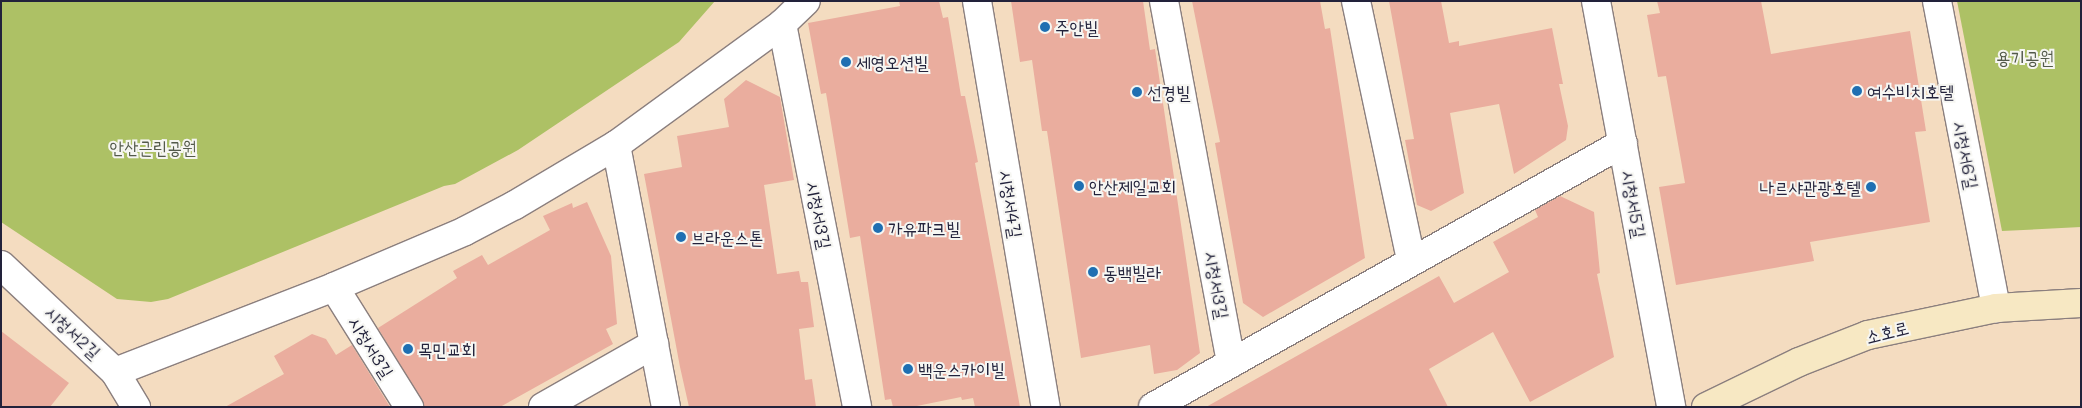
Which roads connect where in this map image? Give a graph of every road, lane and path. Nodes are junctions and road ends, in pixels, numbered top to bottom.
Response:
1 (806, 1) edge
2 (977, 1) edge
3 (1164, 1) edge
4 (1356, 1) edge
5 (1596, 1) edge
6 (1936, 1) edge
7 (782, 24) junction
8 (1622, 143) junction
9 (616, 145) junction
10 (1411, 259) junction
11 (1, 265) edge
12 (334, 286) junction
13 (2081, 303) edge
14 (1996, 308) junction
15 (654, 344) junction
16 (1231, 363) junction
17 (115, 372) junction
18 (136, 407) edge
19 (409, 407) edge
20 (543, 407) edge
21 (666, 407) edge
22 (857, 407) edge
23 (1046, 407) edge
24 (1153, 407) edge
25 (1671, 407) edge
26 (1706, 407) edge

1 - 7 street
2 - 23 street, 시청서4길
3 - 16 street, 시청서3길
4 - 10 street
5 - 8 street, 시청서5길
6 - 14 street, 시청서6길
7 - 9 street
7 - 22 street, 시청서3길
8 - 10 street
8 - 25 street, 시청서5길
9 - 12 street
9 - 15 street
10 - 16 street
11 - 17 street, 시청서2길
12 - 17 street
12 - 19 street, 시청서3길
13 - 14 street, 소호로
14 - 26 street, 소호로
15 - 20 street
15 - 21 street
16 - 24 street
17 - 18 street, 시청서2길

